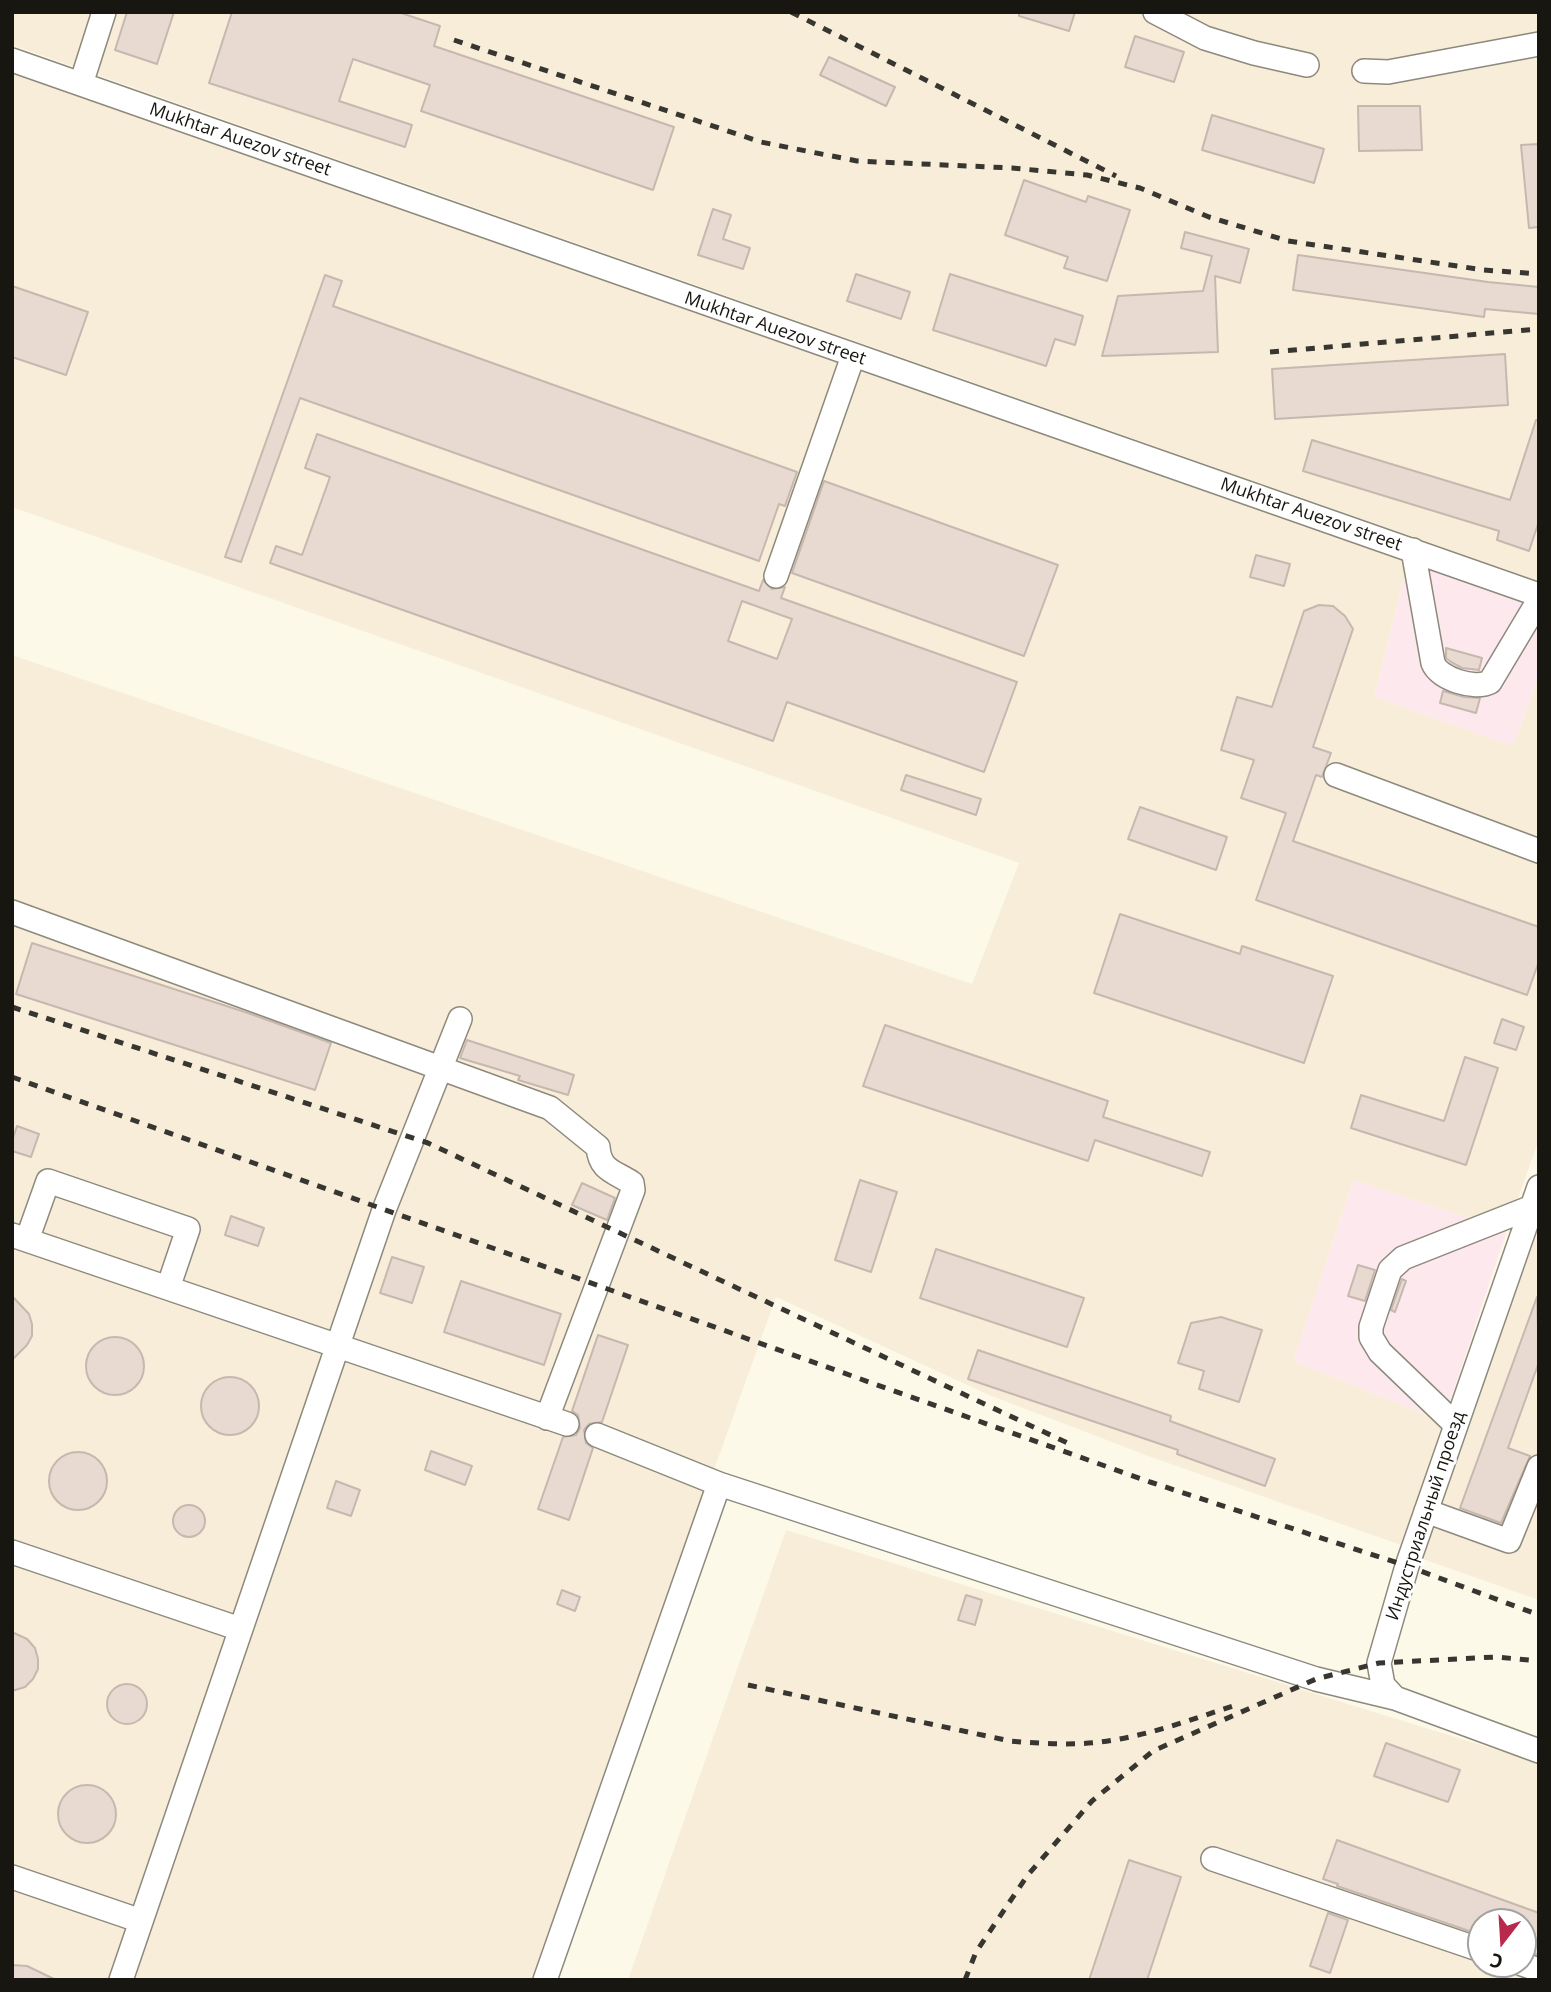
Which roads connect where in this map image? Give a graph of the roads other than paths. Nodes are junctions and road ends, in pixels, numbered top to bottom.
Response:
1 (104, 12) edge
2 (1155, 12) edge
3 (1539, 44) edge
4 (12, 60) edge
5 (1307, 65) dead end
6 (1364, 71) dead end
7 (81, 84) junction
8 (853, 356) junction
9 (1413, 550) junction
10 (776, 576) dead end
11 (1539, 598) edge
12 (1336, 775) dead end
13 (1539, 851) edge
14 (12, 912) edge
15 (460, 1019) dead end
16 (441, 1067) junction
17 (1535, 1197) edge
18 (20, 1238) edge
19 (168, 1288) junction
20 (337, 1346) junction
21 (1456, 1425) junction
22 (597, 1435) dead end
23 (1539, 1467) edge
24 (719, 1485) junction
25 (1426, 1511) junction
26 (12, 1552) edge
27 (240, 1629) junction
28 (1395, 1698) junction
29 (1539, 1751) edge
30 (1213, 1859) dead end
31 (12, 1877) edge
32 (141, 1921) junction
33 (1467, 1945) edge
34 (121, 1980) edge
35 (545, 1980) edge

1 - 7 street
2 - 5 street
3 - 6 street
4 - 7 street, Mukhtar Auezov street
7 - 8 street, Mukhtar Auezov street
8 - 9 street, Mukhtar Auezov street
8 - 10 street
9 - 11 street, Mukhtar Auezov street
9 - 11 street
12 - 13 street
14 - 16 street
15 - 16 street
16 - 20 street
16 - 20 street
17 - 21 street, Индустриальный проезд
17 - 21 street
18 - 19 street
18 - 19 street
19 - 20 street
20 - 27 street
21 - 25 street, Индустриальный проезд
22 - 24 street
23 - 25 street
24 - 28 street
24 - 35 street
25 - 28 street, Индустриальный проезд
26 - 27 street
27 - 32 street
28 - 29 street
30 - 33 street
31 - 32 street
32 - 34 street

